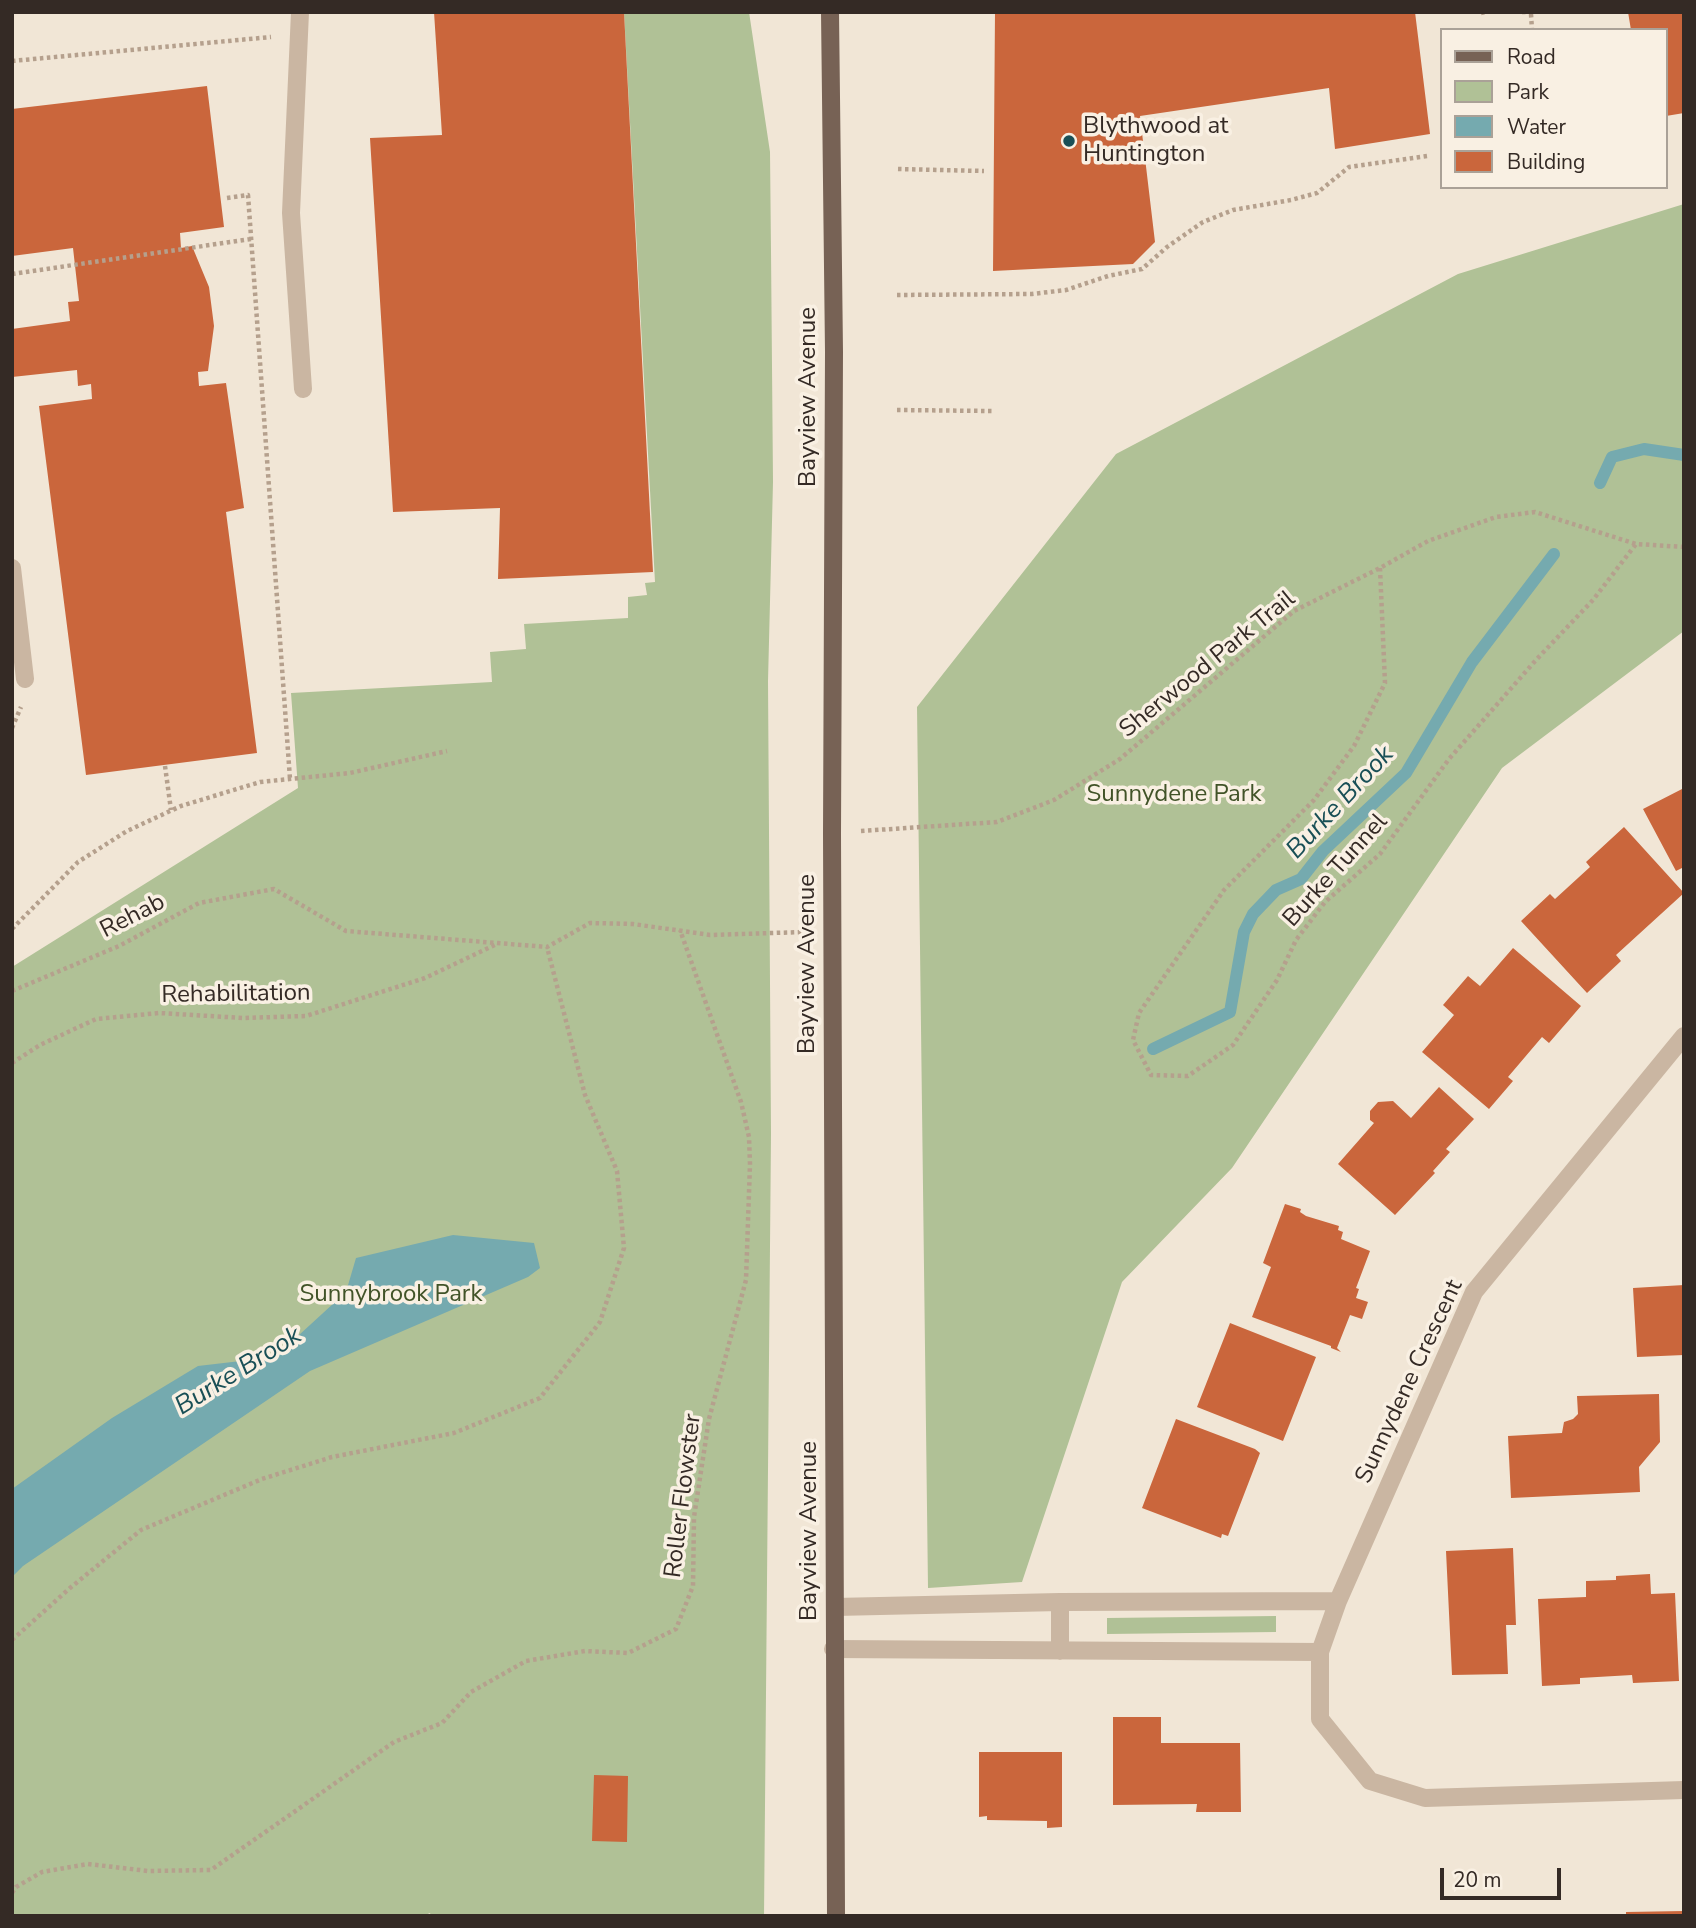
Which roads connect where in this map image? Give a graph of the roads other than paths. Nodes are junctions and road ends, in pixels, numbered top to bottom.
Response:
1 (300, 12) edge
2 (830, 12) edge
3 (303, 388) dead end
4 (12, 568) edge
5 (25, 679) dead end
6 (1684, 1036) edge
7 (1338, 1601) junction
8 (1060, 1602) junction
9 (835, 1606) junction
10 (833, 1649) junction
11 (1060, 1651) junction
12 (1320, 1653) junction
13 (1684, 1790) edge
14 (836, 1916) edge

1 - 3 street
2 - 9 main road, Bayview Avenue
4 - 5 street
6 - 7 street, Sunnydene Crescent
7 - 8 street
7 - 12 street, Sunnydene Crescent
8 - 9 street
8 - 11 street
9 - 10 main road, Bayview Avenue
10 - 11 street
10 - 14 main road, Bayview Avenue
11 - 12 street
12 - 13 street, Sunnydene Crescent

